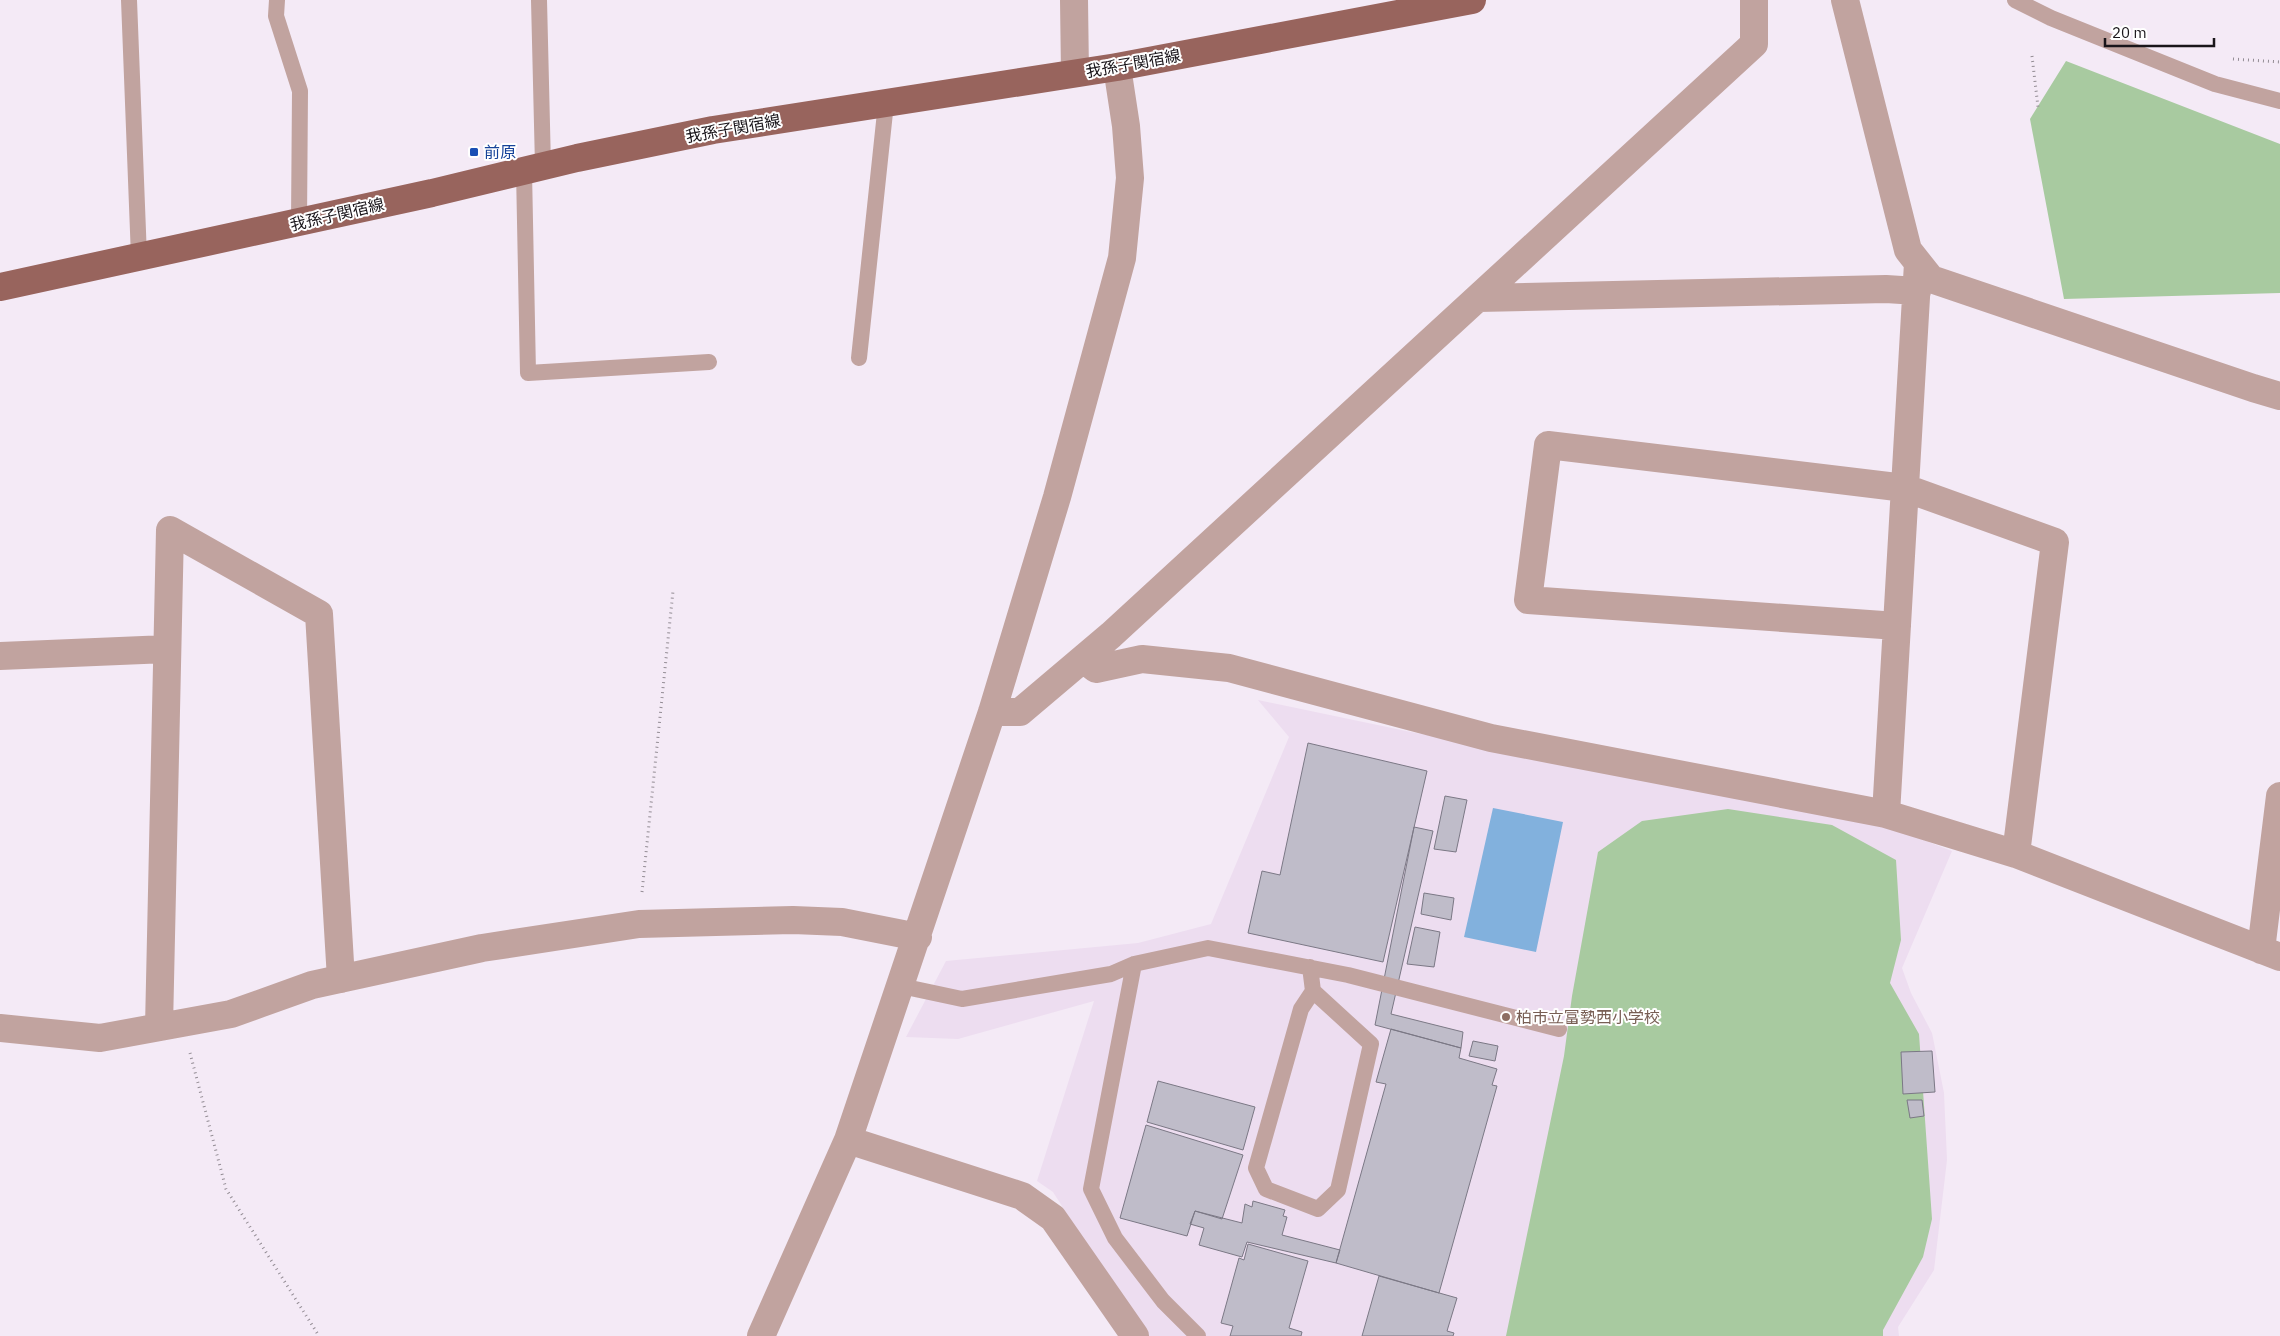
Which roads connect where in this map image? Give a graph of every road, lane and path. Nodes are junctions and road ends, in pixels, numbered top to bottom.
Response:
1 (129, 0) edge
2 (277, 0) edge
3 (539, 0) edge
4 (1074, 0) edge
5 (1472, 0) edge
6 (1754, 0) edge
7 (1845, 0) edge
8 (2015, 0) edge
9 (2032, 56) dead end
10 (1117, 67) junction
11 (1075, 73) junction
12 (2280, 101) edge
13 (886, 103) junction
14 (2038, 106) dead end
15 (533, 168) junction
16 (299, 222) junction
17 (139, 257) junction
18 (1918, 263) junction
19 (0, 287) edge
20 (1917, 291) junction
21 (1478, 298) junction
22 (858, 358) dead end
23 (709, 362) dead end
24 (2280, 396) edge
25 (1905, 488) junction
26 (673, 591) dead end
27 (1897, 626) junction
28 (167, 649) junction
29 (0, 656) edge
30 (1083, 658) junction
31 (992, 712) junction
32 (2280, 796) edge
33 (1886, 814) junction
34 (2016, 854) junction
35 (638, 924) junction
36 (918, 937) junction
37 (2271, 953) edge
38 (1134, 964) junction
39 (1310, 967) junction
40 (341, 979) junction
41 (900, 986) junction
42 (1313, 991) junction
43 (171, 1025) junction
44 (0, 1028) edge
45 (1559, 1029) dead end
46 (848, 1140) junction
47 (319, 1336) edge
48 (761, 1336) edge
49 (1135, 1336) edge
50 (1198, 1336) edge

1 - 17 lane
2 - 16 lane
3 - 15 lane
4 - 11 street
5 - 10 main road, 我孫子関宿線
6 - 21 street
7 - 18 street
8 - 12 lane
9 - 14 path
10 - 11 main road, 我孫子関宿線
10 - 31 street
11 - 13 main road, 我孫子関宿線
13 - 15 main road, 我孫子関宿線
13 - 22 lane
15 - 16 main road, 我孫子関宿線
15 - 23 lane
16 - 17 main road, 我孫子関宿線
17 - 19 main road, 我孫子関宿線
18 - 20 street
18 - 24 street
20 - 21 street
20 - 25 street
21 - 30 street
25 - 27 street
25 - 27 street
25 - 34 street
26 - 35 path
27 - 33 street
28 - 29 street
28 - 40 street
28 - 43 street
30 - 31 street
30 - 33 street
31 - 36 street
32 - 37 street
33 - 34 street
34 - 37 street
35 - 36 street
35 - 40 street
36 - 41 street
38 - 39 lane
38 - 41 lane
38 - 50 lane
39 - 42 lane
39 - 45 lane
40 - 43 street
41 - 46 street
42 - 42 lane
43 - 44 street
43 - 47 path
46 - 48 street
46 - 49 street

